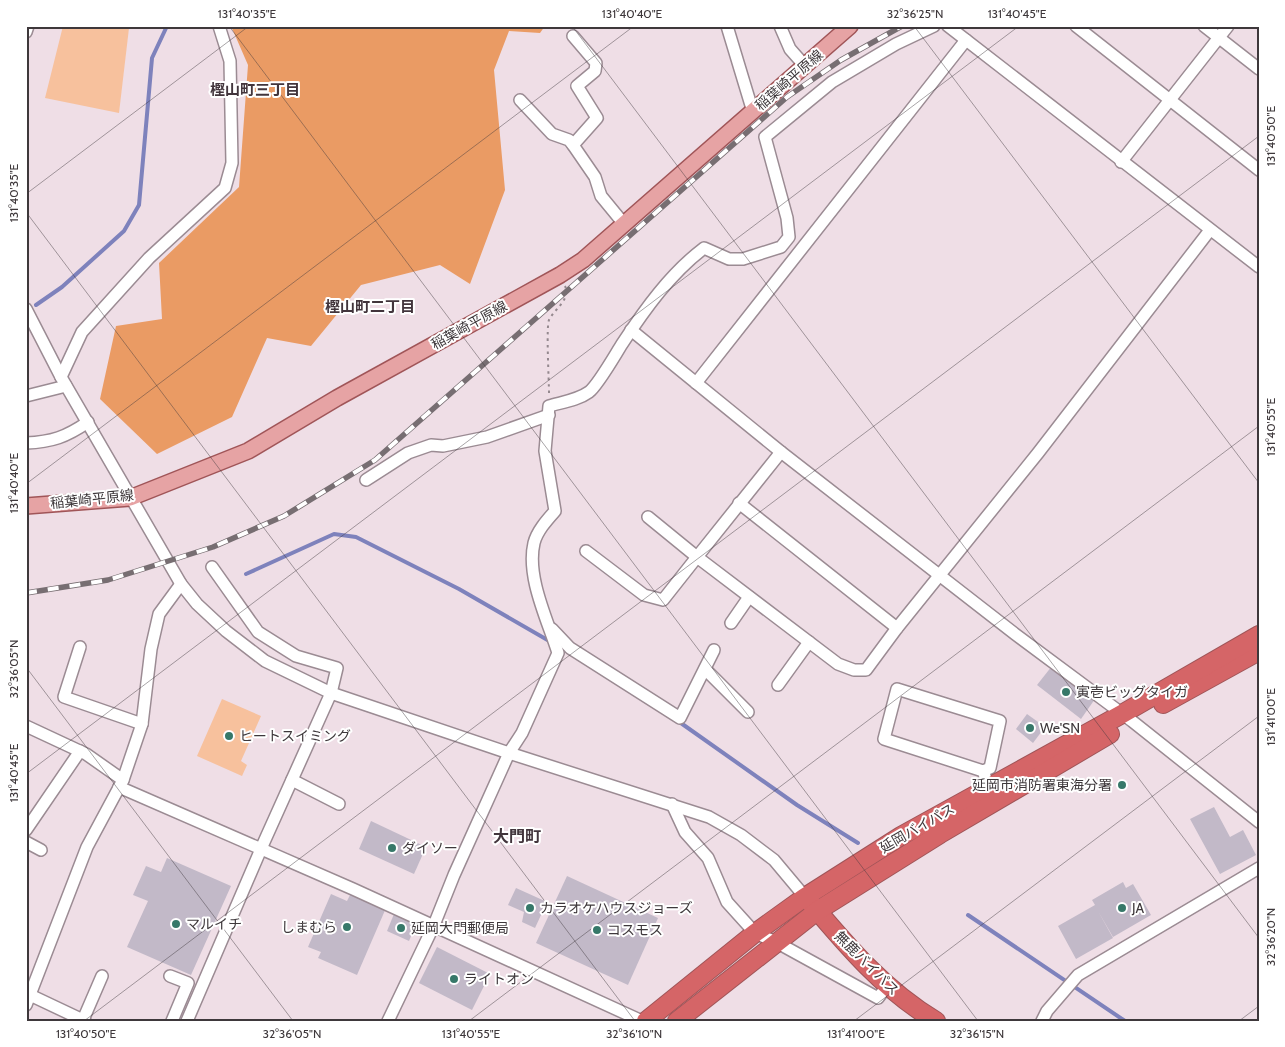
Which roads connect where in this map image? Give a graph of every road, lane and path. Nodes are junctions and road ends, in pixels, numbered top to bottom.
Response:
1 (28, 26) edge
2 (219, 26) edge
3 (727, 26) edge
4 (780, 26) edge
5 (850, 26) edge
6 (934, 26) edge
7 (948, 26) edge
8 (1076, 26) edge
9 (1204, 26) edge
10 (1228, 26) edge
11 (26, 32) edge
12 (573, 36) dead end
13 (1219, 37) junction
14 (966, 40) junction
15 (805, 66) junction
16 (1259, 69) edge
17 (520, 100) dead end
18 (1170, 100) junction
19 (753, 112) junction
20 (573, 145) junction
21 (1121, 162) junction
22 (1259, 170) edge
23 (624, 224) junction
24 (1210, 230) junction
25 (1258, 267) edge
26 (560, 275) junction
27 (26, 310) edge
28 (631, 330) junction
29 (64, 381) junction
30 (696, 382) junction
31 (26, 396) edge
32 (549, 410) junction
33 (88, 422) junction
34 (26, 443) edge
35 (781, 452) junction
36 (366, 480) dead end
37 (130, 498) junction
38 (739, 503) junction
39 (26, 506) edge
40 (648, 517) dead end
41 (586, 551) dead end
42 (698, 557) junction
43 (212, 568) dead end
44 (940, 575) junction
45 (181, 584) junction
46 (749, 597) junction
47 (731, 622) dead end
48 (897, 628) junction
49 (551, 630) junction
50 (1259, 635) edge
51 (809, 642) junction
52 (80, 647) dead end
53 (714, 650) dead end
54 (1259, 651) edge
55 (705, 669) junction
56 (778, 685) dead end
57 (331, 693) junction
58 (748, 712) dead end
59 (1127, 718) junction
60 (142, 724) junction
61 (26, 726) edge
62 (80, 751) junction
63 (509, 753) junction
64 (986, 779) junction
65 (292, 780) junction
66 (121, 783) junction
67 (339, 804) dead end
68 (672, 804) junction
69 (1259, 822) edge
70 (26, 830) edge
71 (26, 842) edge
72 (262, 849) junction
73 (41, 850) dead end
74 (1259, 868) edge
75 (811, 904) junction
76 (434, 925) junction
77 (755, 933) junction
78 (776, 942) junction
79 (102, 976) dead end
80 (170, 976) dead end
81 (887, 986) junction
82 (28, 1000) edge
83 (84, 1020) edge
84 (172, 1021) edge
85 (187, 1021) edge
86 (388, 1021) edge
87 (642, 1021) edge
88 (646, 1021) edge
89 (677, 1021) edge
90 (936, 1021) edge
91 (1042, 1021) edge

1 - 11 street
2 - 29 street
3 - 19 street
4 - 15 street
5 - 15 main road, 稲葉崎平原線
6 - 28 street
7 - 14 street
8 - 18 street
9 - 13 street
10 - 13 street
12 - 20 street
13 - 16 street
13 - 18 street
14 - 21 street
14 - 30 street
15 - 19 main road, 稲葉崎平原線
17 - 20 street
18 - 21 street
18 - 22 street
19 - 23 main road, 稲葉崎平原線
20 - 23 street
21 - 24 street
23 - 26 main road, 稲葉崎平原線
24 - 25 street
24 - 44 street
26 - 32 path
26 - 37 main road, 稲葉崎平原線
27 - 29 street
28 - 30 street
28 - 32 street
29 - 31 street
29 - 33 street
30 - 35 street
32 - 36 street
32 - 49 street
33 - 34 street
33 - 37 street
35 - 38 street
35 - 44 street
37 - 39 main road, 稲葉崎平原線
37 - 45 street
38 - 42 street
38 - 48 street
40 - 42 street
41 - 42 street
42 - 46 street
43 - 57 street
44 - 48 street
44 - 59 street
45 - 57 street
45 - 60 street
46 - 47 street
46 - 51 street
48 - 51 street
49 - 55 street
49 - 63 street
50 - 59 highway, 延岡バイパス
51 - 56 street
52 - 60 street
53 - 55 street
54 - 59 highway, 延岡バイパス
55 - 58 street
57 - 63 street
57 - 65 street
59 - 64 highway, 延岡バイパス
59 - 69 street
59 - 75 highway, 延岡バイパス
60 - 66 street
61 - 62 street
62 - 66 street
62 - 70 street
63 - 68 street
63 - 76 street
64 - 64 street
64 - 75 highway, 延岡バイパス
65 - 67 street
65 - 72 street
66 - 72 street
66 - 82 street
68 - 75 street
68 - 77 street
71 - 73 street
72 - 76 street
72 - 85 street
74 - 91 street
75 - 77 highway, 延岡バイパス
75 - 78 highway, 延岡バイパス
75 - 81 highway, 無鹿バイパス
76 - 86 street
76 - 87 street
77 - 78 street
77 - 88 highway, 延岡バイパス
78 - 81 street
78 - 89 highway, 延岡バイパス
79 - 83 street
80 - 84 street
81 - 90 highway, 無鹿バイパス
82 - 83 street

